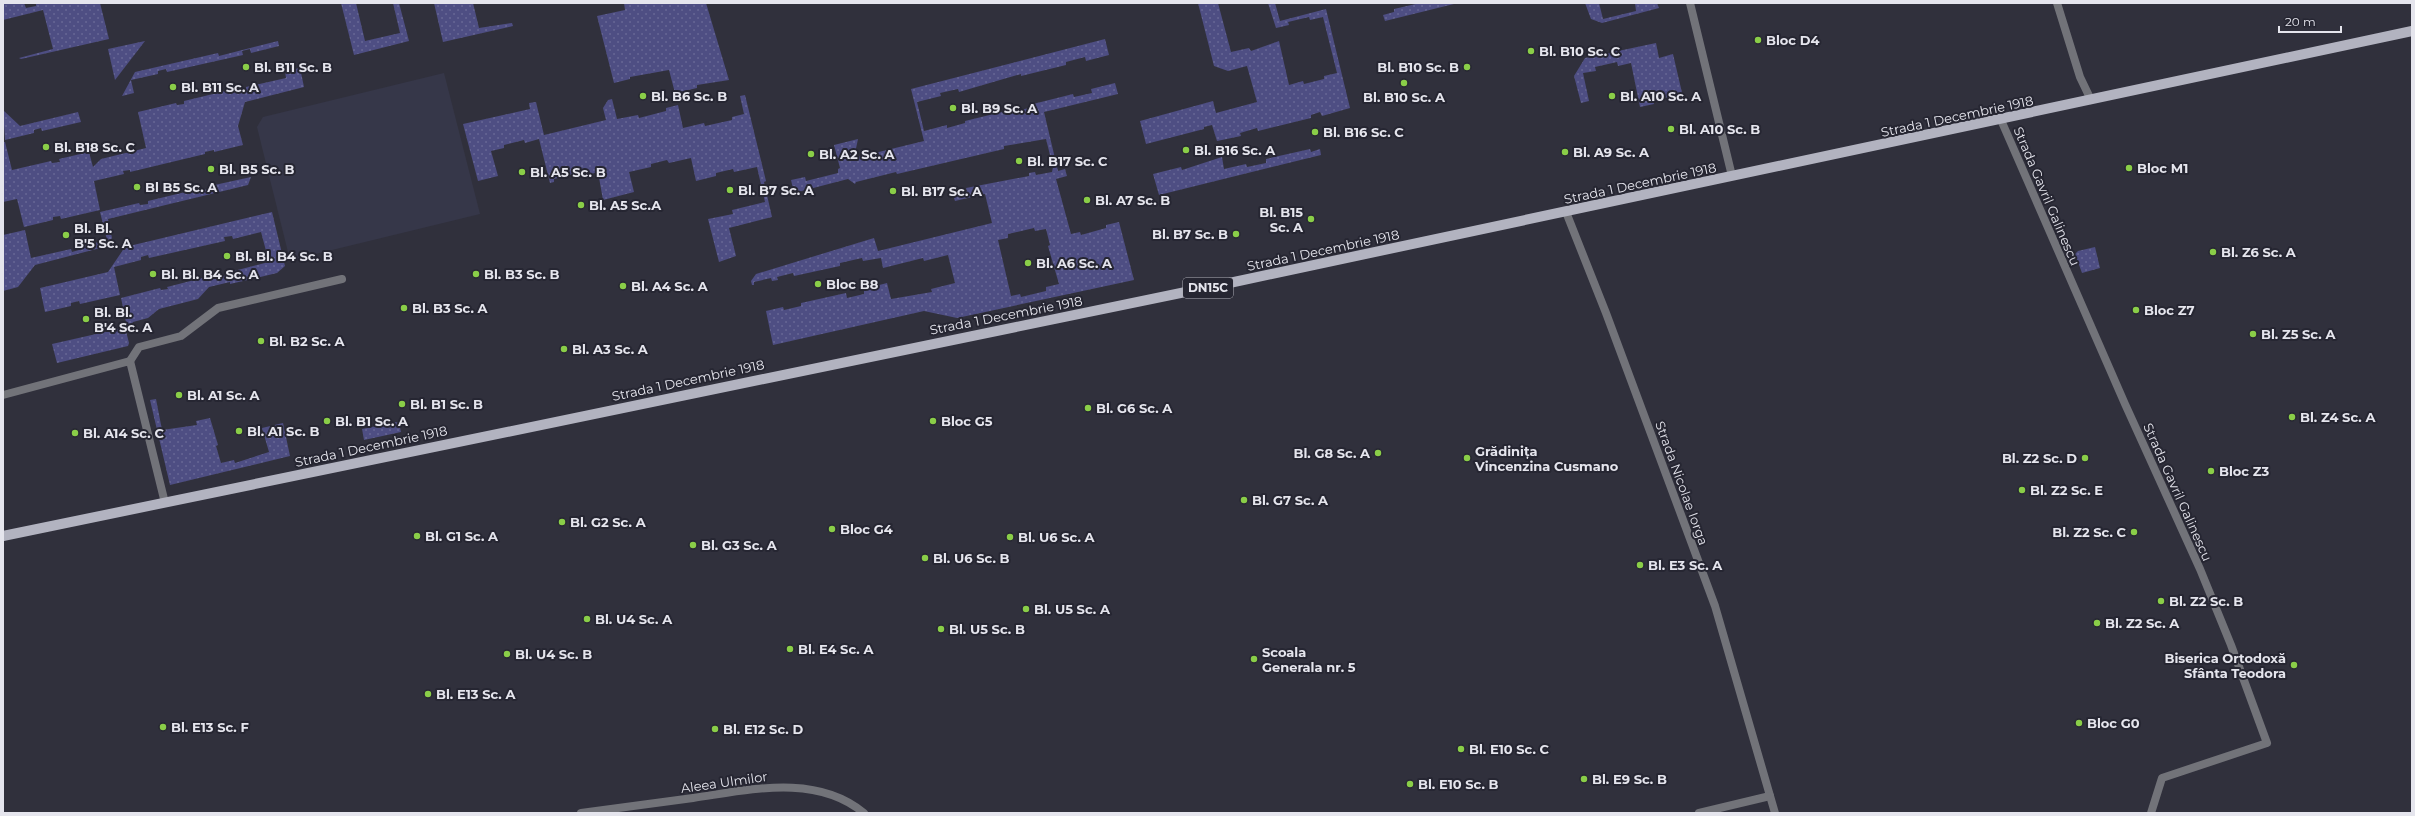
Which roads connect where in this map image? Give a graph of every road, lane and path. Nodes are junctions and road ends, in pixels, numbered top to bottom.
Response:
1 (1690, 3) edge
2 (2057, 3) edge
3 (2412, 31) edge
4 (2092, 100) junction
5 (2001, 120) junction
6 (1732, 176) junction
7 (1566, 212) junction
8 (342, 279) dead end
9 (130, 361) junction
10 (3, 395) edge
11 (165, 503) junction
12 (3, 536) edge
13 (1770, 796) junction
14 (581, 813) edge
15 (864, 813) edge
16 (1699, 813) edge
17 (1775, 813) edge
18 (2151, 813) edge

1 - 6 street
2 - 4 street
3 - 4 main road, Strada 1 Decembrie 1918 / DN15C
4 - 5 main road, Strada 1 Decembrie 1918 / DN15C
5 - 6 main road, Strada 1 Decembrie 1918 / DN15C
5 - 18 street, Strada Gavril Galinescu
6 - 7 main road, Strada 1 Decembrie 1918 / DN15C
7 - 11 main road, Strada 1 Decembrie 1918 / DN15C
7 - 13 street, Strada Nicolae Iorga
8 - 9 street
9 - 10 street
9 - 11 street
11 - 12 main road, Strada 1 Decembrie 1918 / DN15C
13 - 16 street
13 - 17 street, Strada Nicolae Iorga
14 - 15 street, Aleea Ulmilor

